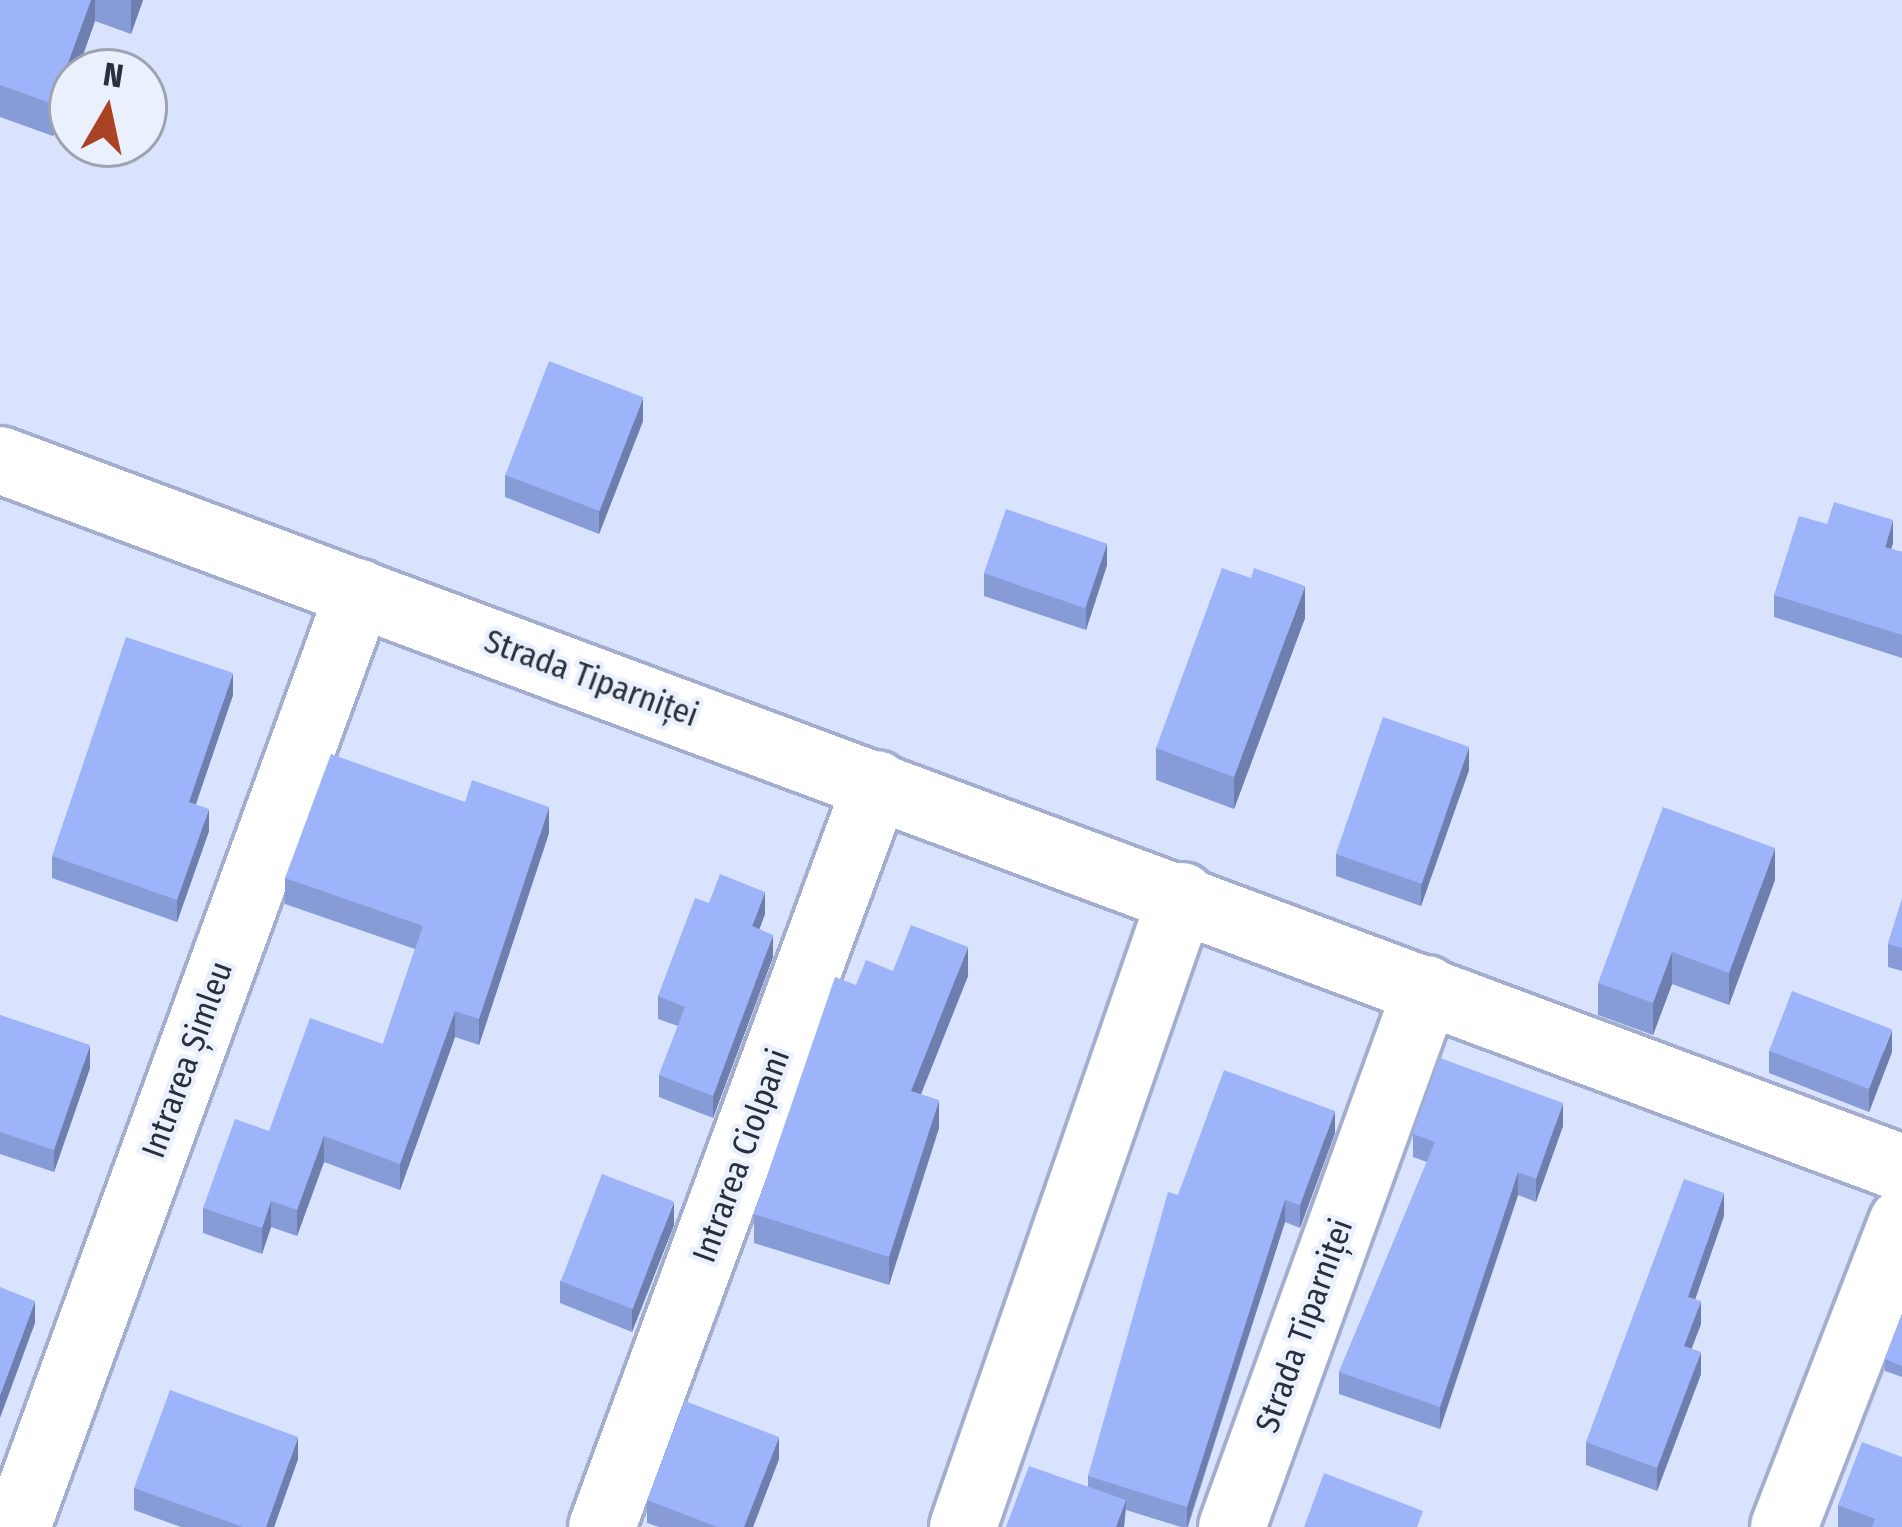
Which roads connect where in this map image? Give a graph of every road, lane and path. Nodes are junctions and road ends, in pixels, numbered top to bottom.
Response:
1 (0, 460) edge
2 (359, 593) junction
3 (877, 784) junction
4 (1182, 896) junction
5 (1427, 989) junction
6 (1902, 1168) edge
7 (1902, 1222) edge
8 (17, 1527) edge
9 (602, 1527) edge
10 (962, 1527) edge
11 (1232, 1527) edge
12 (1784, 1527) edge

1 - 2 street, Strada Tiparniței
2 - 3 street, Strada Tiparniței
2 - 8 street, Intrarea Șimleu
3 - 4 street, Strada Tiparniței
3 - 9 street, Intrarea Ciolpani
4 - 5 street, Strada Tiparniței
4 - 10 street
5 - 6 street, Strada Tiparniței
5 - 11 street, Strada Tiparniței
7 - 12 street

